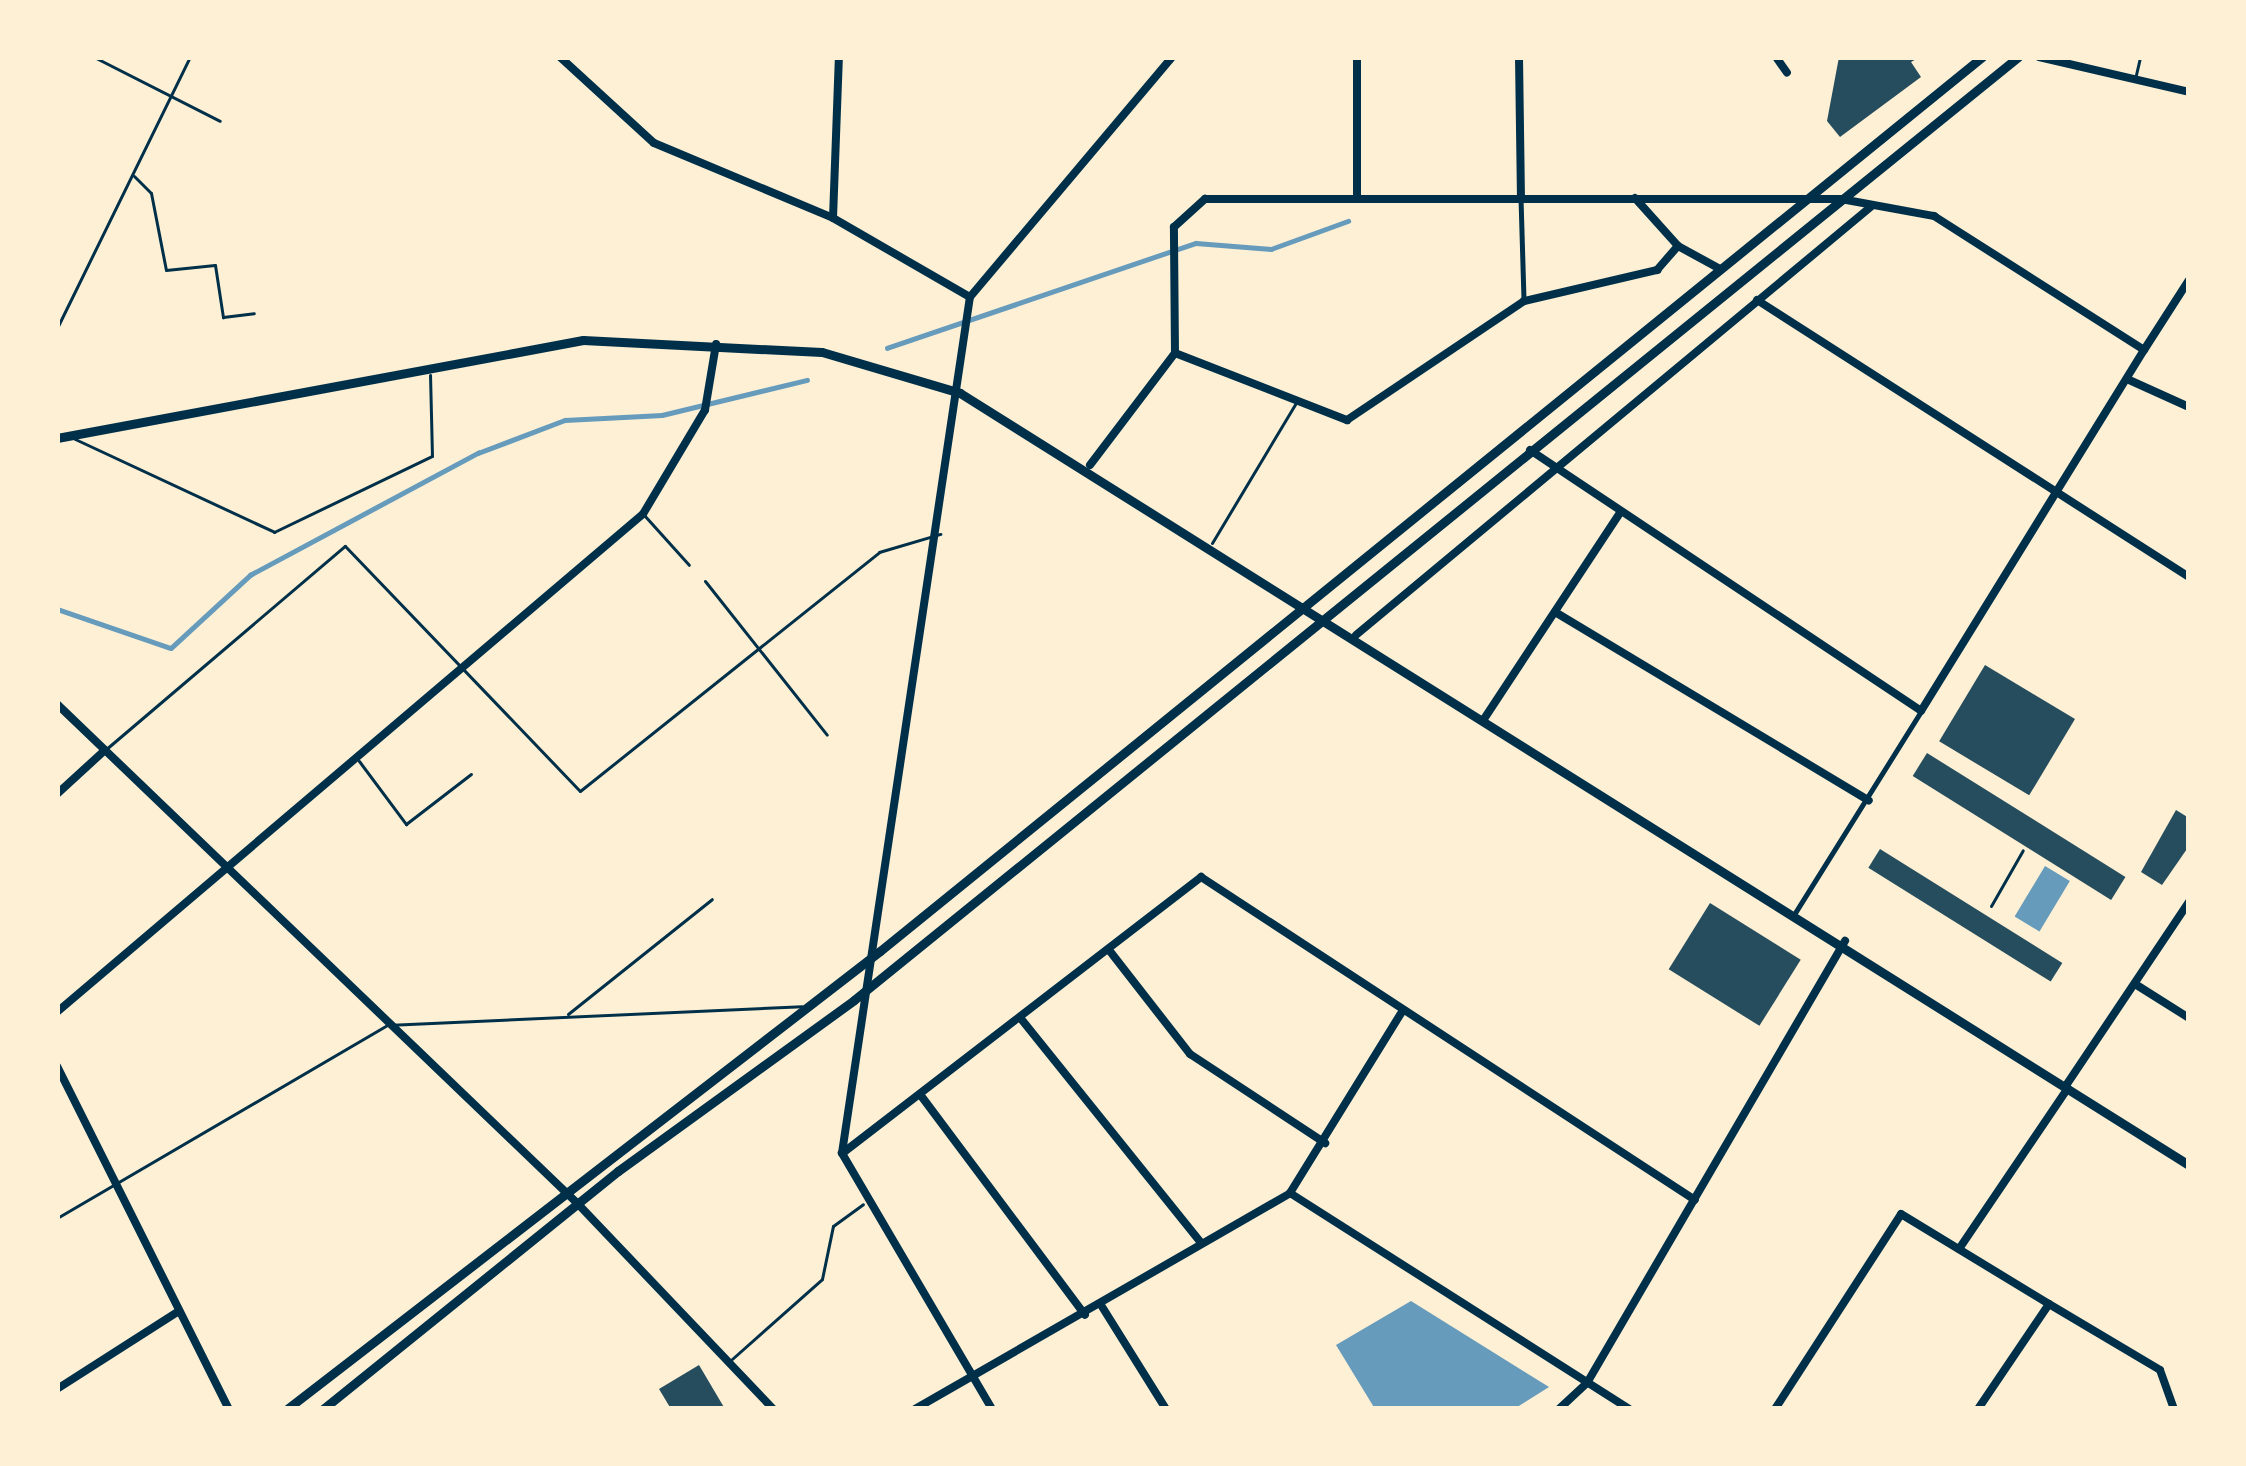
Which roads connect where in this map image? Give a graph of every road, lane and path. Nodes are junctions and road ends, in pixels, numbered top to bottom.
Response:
1 (94, 57) edge
2 (190, 57) edge
3 (560, 57) edge
4 (839, 57) edge
5 (1357, 57) edge
6 (1519, 57) edge
7 (1776, 57) edge
8 (1982, 57) edge
9 (2018, 57) edge
10 (2039, 57) edge
11 (2140, 57) edge
12 (1170, 58) edge
13 (1787, 73) dead end
14 (2135, 79) junction
15 (2189, 92) edge
16 (172, 95) junction
17 (220, 122) dead end
18 (133, 174) junction
19 (1357, 196) junction
20 (1521, 196) junction
21 (1634, 197) junction
22 (1841, 199) junction
23 (1805, 200) junction
24 (1873, 205) junction
25 (833, 218) junction
26 (1678, 246) junction
27 (1720, 269) junction
28 (2189, 280) edge
29 (1757, 300) junction
30 (970, 301) junction
31 (1524, 301) junction
32 (254, 314) dead end
33 (57, 328) edge
34 (716, 342) junction
35 (2144, 350) junction
36 (1175, 353) junction
37 (430, 365) junction
38 (2127, 379) junction
39 (960, 393) junction
40 (1297, 401) junction
41 (2189, 407) edge
42 (61, 434) edge
43 (1530, 450) junction
44 (1090, 466) junction
45 (1549, 466) junction
46 (2057, 494) junction
47 (643, 514) junction
48 (1619, 514) junction
49 (940, 533) junction
50 (1212, 543) junction
51 (689, 565) dead end
52 (2189, 577) edge
53 (705, 581) dead end
54 (1307, 604) junction
55 (1555, 612) junction
56 (1328, 617) junction
57 (1356, 635) junction
58 (756, 647) junction
59 (456, 666) junction
60 (57, 704) edge
61 (1921, 711) junction
62 (1484, 719) junction
63 (827, 734) dead end
64 (105, 750) junction
65 (355, 755) junction
66 (470, 774) dead end
67 (57, 794) edge
68 (1869, 801) junction
69 (2023, 850) dead end
70 (224, 867) junction
71 (712, 899) dead end
72 (2189, 902) edge
73 (1991, 906) dead end
74 (1795, 913) junction
75 (1845, 941) junction
76 (880, 950) junction
77 (1109, 950) junction
78 (874, 983) junction
79 (2135, 984) junction
80 (810, 1006) junction
81 (57, 1012) edge
82 (1402, 1012) junction
83 (568, 1014) junction
84 (2189, 1018) edge
85 (1022, 1020) junction
86 (387, 1024) junction
87 (57, 1066) edge
88 (2066, 1088) junction
89 (922, 1097) junction
90 (1325, 1143) junction
91 (842, 1153) junction
92 (2189, 1165) edge
93 (115, 1183) junction
94 (564, 1191) junction
95 (1290, 1193) junction
96 (1694, 1200) junction
97 (578, 1204) junction
98 (863, 1204) junction
99 (57, 1218) edge
100 (1202, 1243) junction
101 (1959, 1249) junction
102 (2049, 1304) junction
103 (1101, 1305) junction
104 (179, 1311) junction
105 (1085, 1315) junction
106 (732, 1359) junction
107 (972, 1377) junction
108 (1587, 1383) junction
109 (57, 1389) edge
110 (229, 1409) edge
111 (287, 1409) edge
112 (323, 1409) edge
113 (773, 1409) edge
114 (915, 1409) edge
115 (992, 1409) edge
116 (1166, 1409) edge
117 (1558, 1409) edge
118 (1629, 1409) edge
119 (1775, 1409) edge
120 (1978, 1409) edge
121 (2174, 1409) edge

1 - 16 lane
2 - 16 lane
3 - 25 street
4 - 25 street
5 - 19 street
6 - 20 street
7 - 13 street
8 - 23 street
9 - 22 street
10 - 14 street
11 - 14 lane
12 - 30 street
14 - 15 street
16 - 17 lane
16 - 18 lane
18 - 32 lane
18 - 33 lane
19 - 20 street
19 - 36 street
20 - 21 street
20 - 31 street
21 - 23 street
21 - 26 street
22 - 23 street
22 - 24 street
22 - 43 street
23 - 27 street
24 - 29 street
24 - 35 street
25 - 30 street
26 - 27 street
26 - 31 street
27 - 54 street
28 - 35 street
29 - 45 street
29 - 46 street
30 - 39 street
31 - 40 street
34 - 37 street
34 - 39 street
34 - 47 street
35 - 38 street
36 - 40 street
36 - 44 street
37 - 42 street
37 - 42 lane
38 - 41 street
38 - 46 street
39 - 44 street
39 - 49 street
40 - 50 lane
43 - 45 street
43 - 56 street
44 - 50 street
45 - 48 street
45 - 57 street
46 - 52 street
46 - 61 street
47 - 51 lane
47 - 59 street
48 - 55 street
48 - 61 street
49 - 58 lane
49 - 76 street
50 - 54 street
53 - 58 lane
54 - 56 street
54 - 76 street
55 - 62 street
55 - 68 street
56 - 57 street
56 - 78 street
57 - 62 street
58 - 59 lane
58 - 63 lane
59 - 64 lane
59 - 65 street
60 - 64 street
61 - 68 street
62 - 74 street
64 - 67 street
64 - 70 street
65 - 66 lane
65 - 70 street
68 - 74 street
69 - 73 path
70 - 81 street
70 - 86 street
71 - 83 lane
72 - 79 street
74 - 75 street
75 - 88 street
75 - 96 street
76 - 78 street
76 - 80 street
77 - 82 street
77 - 85 street
77 - 90 street
78 - 91 street
78 - 97 street
79 - 84 street
79 - 88 street
80 - 83 lane
80 - 94 street
82 - 90 street
82 - 96 street
83 - 86 lane
85 - 89 street
85 - 100 street
86 - 93 lane
86 - 94 street
87 - 93 street
88 - 92 street
88 - 101 street
89 - 91 street
89 - 105 street
90 - 95 street
91 - 98 street
93 - 99 lane
93 - 104 street
94 - 97 street
94 - 111 street
95 - 100 street
95 - 108 street
96 - 108 street
97 - 106 street
97 - 112 street
98 - 106 lane
98 - 107 street
100 - 103 street
101 - 102 street
101 - 119 street
102 - 120 street
102 - 121 street
103 - 105 street
103 - 116 street
104 - 109 street
104 - 110 street
105 - 107 street
106 - 113 street
107 - 114 street
107 - 115 street
108 - 117 street
108 - 118 street

